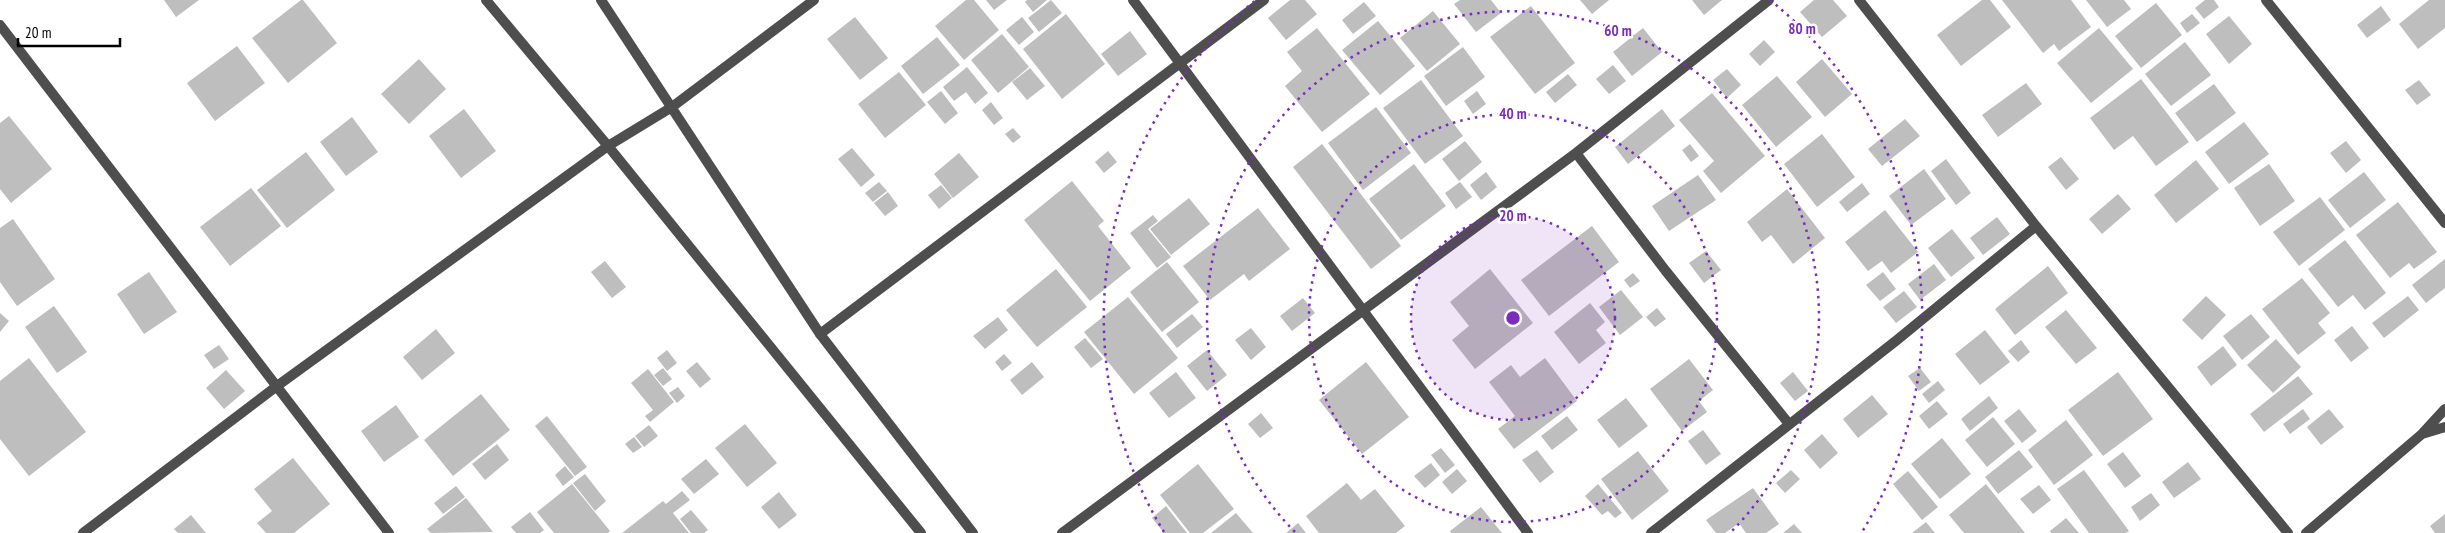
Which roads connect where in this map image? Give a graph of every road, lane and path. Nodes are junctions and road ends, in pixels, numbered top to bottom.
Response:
1 (486, 0) edge
2 (601, 0) edge
3 (814, 0) edge
4 (1133, 0) edge
5 (1264, 0) edge
6 (1769, 0) edge
7 (1859, 0) edge
8 (2266, 0) edge
9 (0, 25) edge
10 (1182, 64) junction
11 (672, 107) junction
12 (608, 146) junction
13 (1576, 153) junction
14 (2445, 223) edge
15 (2036, 226) junction
16 (1364, 310) junction
17 (820, 334) junction
18 (278, 386) junction
19 (2445, 409) edge
20 (1789, 424) junction
21 (2445, 427) edge
22 (2422, 434) junction
23 (83, 533) edge
24 (389, 533) edge
25 (921, 533) edge
26 (973, 533) edge
27 (1062, 533) edge
28 (1528, 533) edge
29 (1651, 533) edge
30 (2288, 533) edge
31 (2306, 533) edge

1 - 12 street
2 - 11 street
3 - 11 street
4 - 10 street
5 - 10 street
6 - 13 street
7 - 15 street
8 - 14 street
9 - 18 street
10 - 16 street
10 - 17 street
11 - 12 street
11 - 17 street
12 - 18 street
12 - 25 street
13 - 16 street
13 - 20 street
15 - 20 street
15 - 30 street
16 - 27 street
16 - 28 street
17 - 26 street
18 - 23 street
18 - 24 street
19 - 22 street
20 - 29 street
21 - 22 street
22 - 31 street

